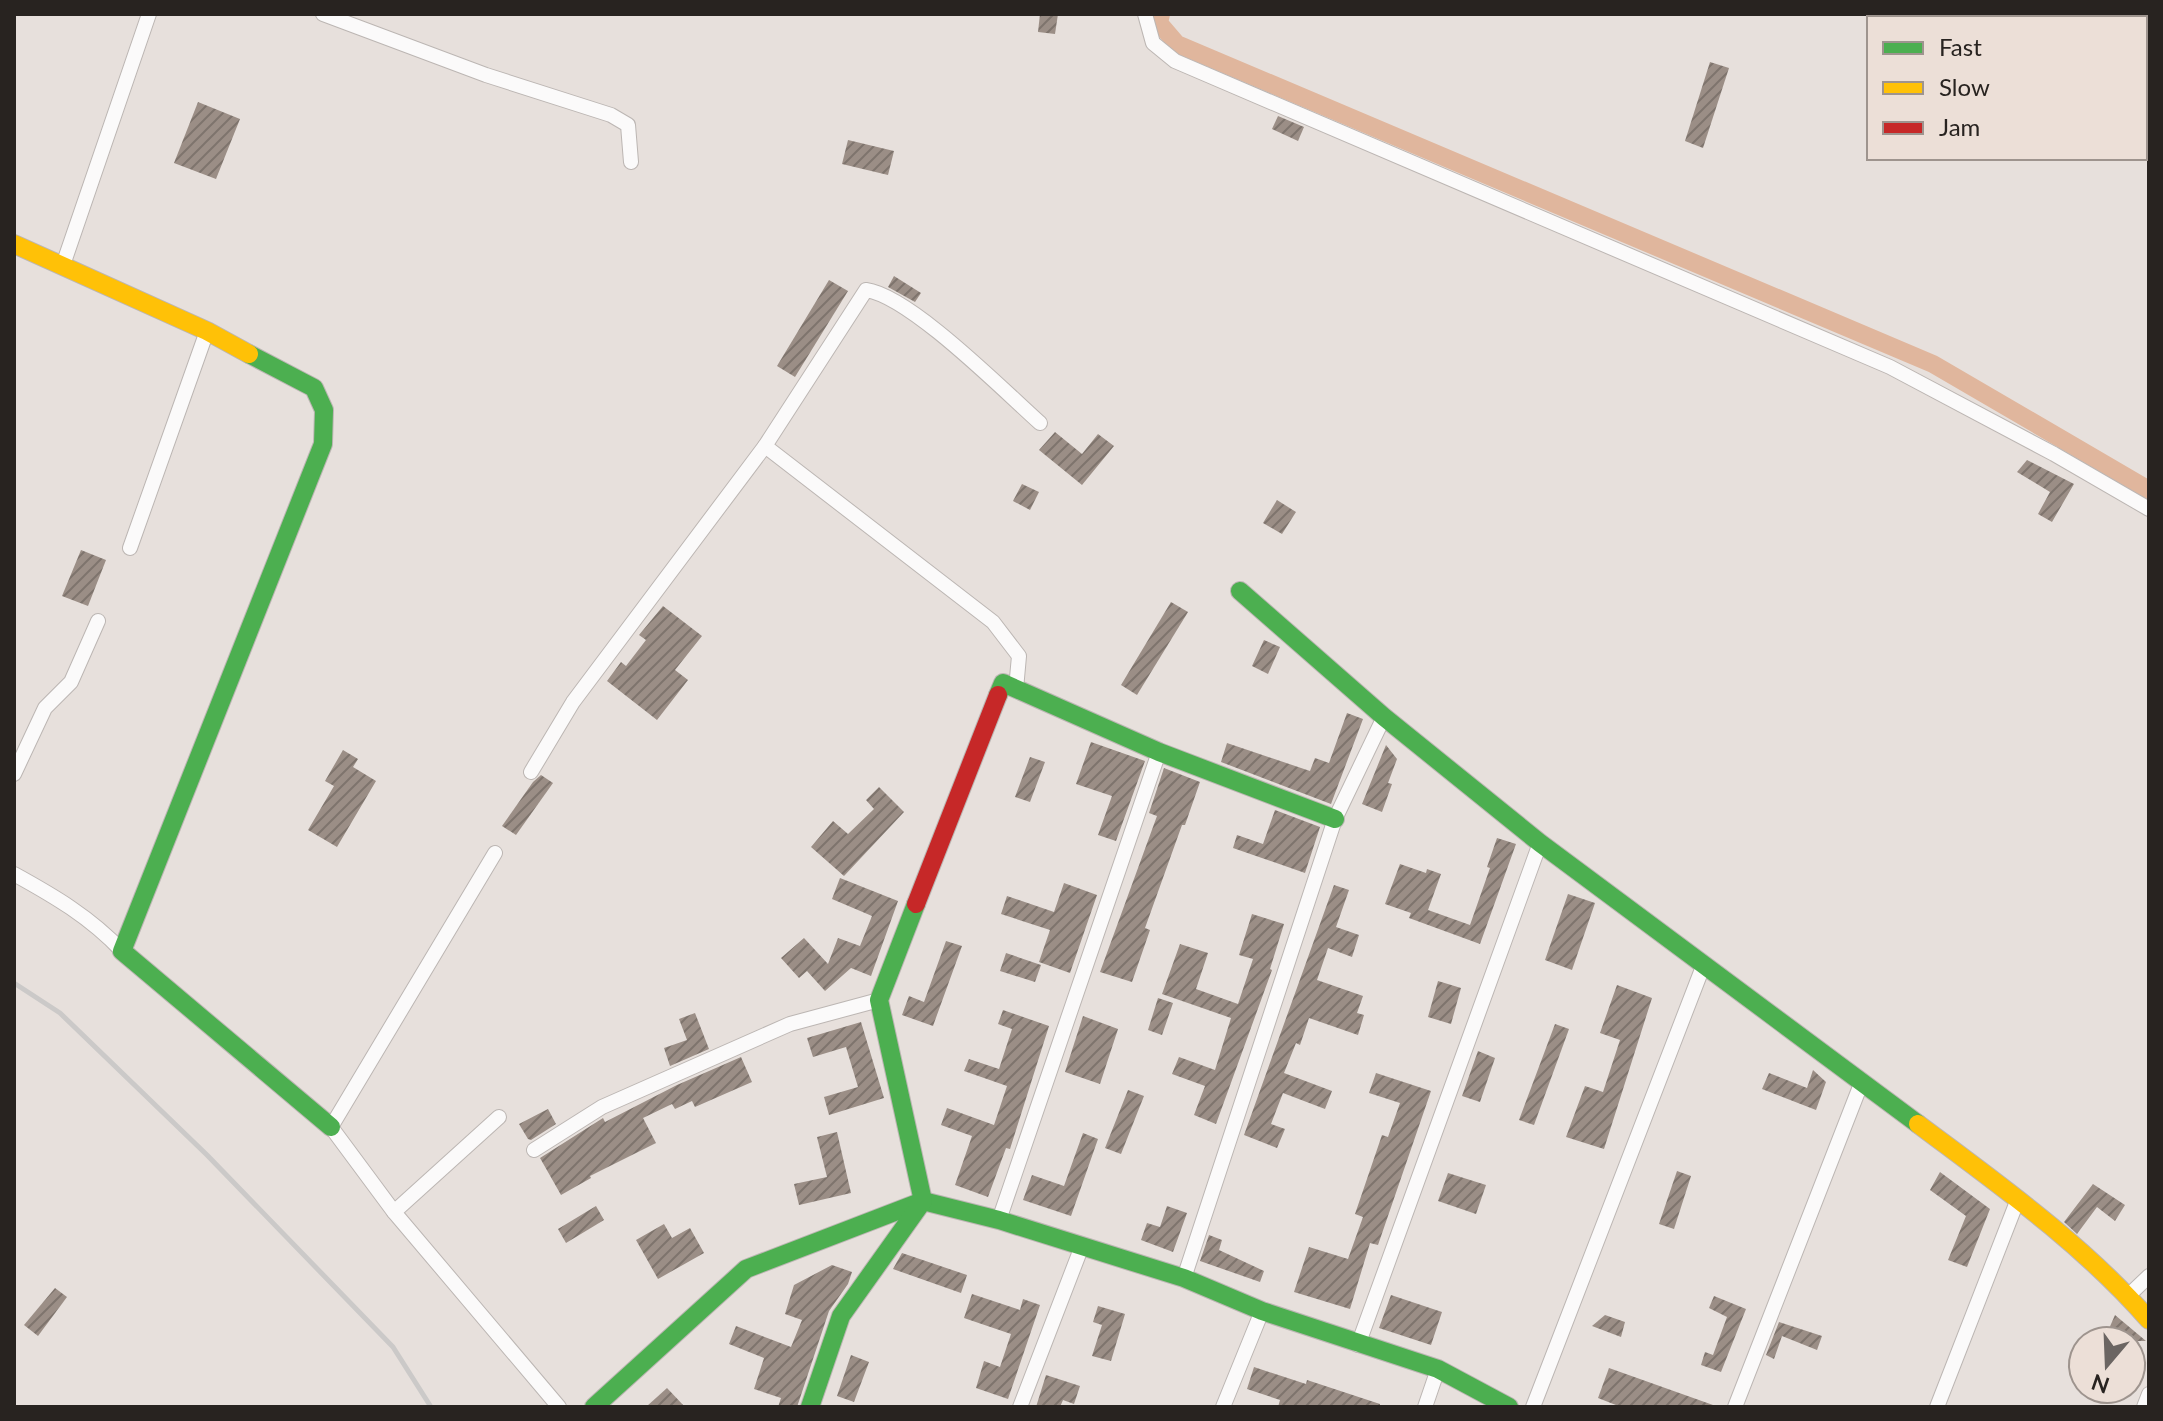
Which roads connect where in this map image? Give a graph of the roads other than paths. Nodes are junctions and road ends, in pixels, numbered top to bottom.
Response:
1 (149, 14) edge
2 (323, 14) edge
3 (1145, 14) edge
4 (631, 162) dead end
5 (14, 244) edge
6 (63, 265) junction
7 (207, 331) junction
8 (1040, 423) dead end
9 (765, 446) junction
10 (2149, 509) edge
11 (130, 548) dead end
12 (1240, 591) dead end
13 (98, 621) dead end
14 (1016, 689) junction
15 (1384, 717) junction
16 (1159, 752) junction
17 (531, 772) dead end
18 (14, 774) edge
19 (1335, 819) junction
20 (1540, 843) junction
21 (495, 853) dead end
22 (14, 874) edge
23 (122, 951) junction
24 (1704, 964) junction
25 (879, 1000) junction
26 (1861, 1084) junction
27 (499, 1117) dead end
28 (331, 1127) junction
29 (534, 1150) dead end
30 (2018, 1199) junction
31 (923, 1201) junction
32 (394, 1212) junction
33 (999, 1220) junction
34 (1082, 1246) junction
35 (2149, 1276) edge
36 (1184, 1278) junction
37 (2128, 1296) junction
38 (1262, 1311) junction
39 (2149, 1320) edge
40 (1358, 1345) junction
41 (1438, 1369) junction
42 (2149, 1394) edge
43 (559, 1407) edge
44 (594, 1407) edge
45 (810, 1407) edge
46 (1020, 1407) edge
47 (1223, 1407) edge
48 (1425, 1407) edge
49 (1509, 1407) edge
50 (1533, 1407) edge
51 (1735, 1407) edge
52 (1937, 1407) edge
53 (2144, 1407) edge

1 - 6 street
2 - 4 street
3 - 10 street
5 - 6 street
6 - 7 street
7 - 11 street
7 - 23 street
8 - 9 street
9 - 14 street
9 - 17 street
12 - 15 street
13 - 18 street
14 - 16 street
14 - 25 street
15 - 19 street
15 - 20 street
16 - 19 street
16 - 33 street
19 - 36 street
20 - 24 street
20 - 40 street
21 - 28 street
22 - 23 street
23 - 28 street
24 - 26 street
24 - 50 street
25 - 29 street
25 - 31 street
26 - 30 street
26 - 51 street
27 - 32 street
28 - 32 street
30 - 37 street
30 - 52 street
31 - 33 street
31 - 44 street
31 - 45 street
32 - 43 street
33 - 34 street
34 - 36 street
34 - 46 street
35 - 37 street
36 - 38 street
37 - 39 street
38 - 40 street
38 - 47 street
40 - 41 street
41 - 48 street
41 - 49 street
42 - 53 street

